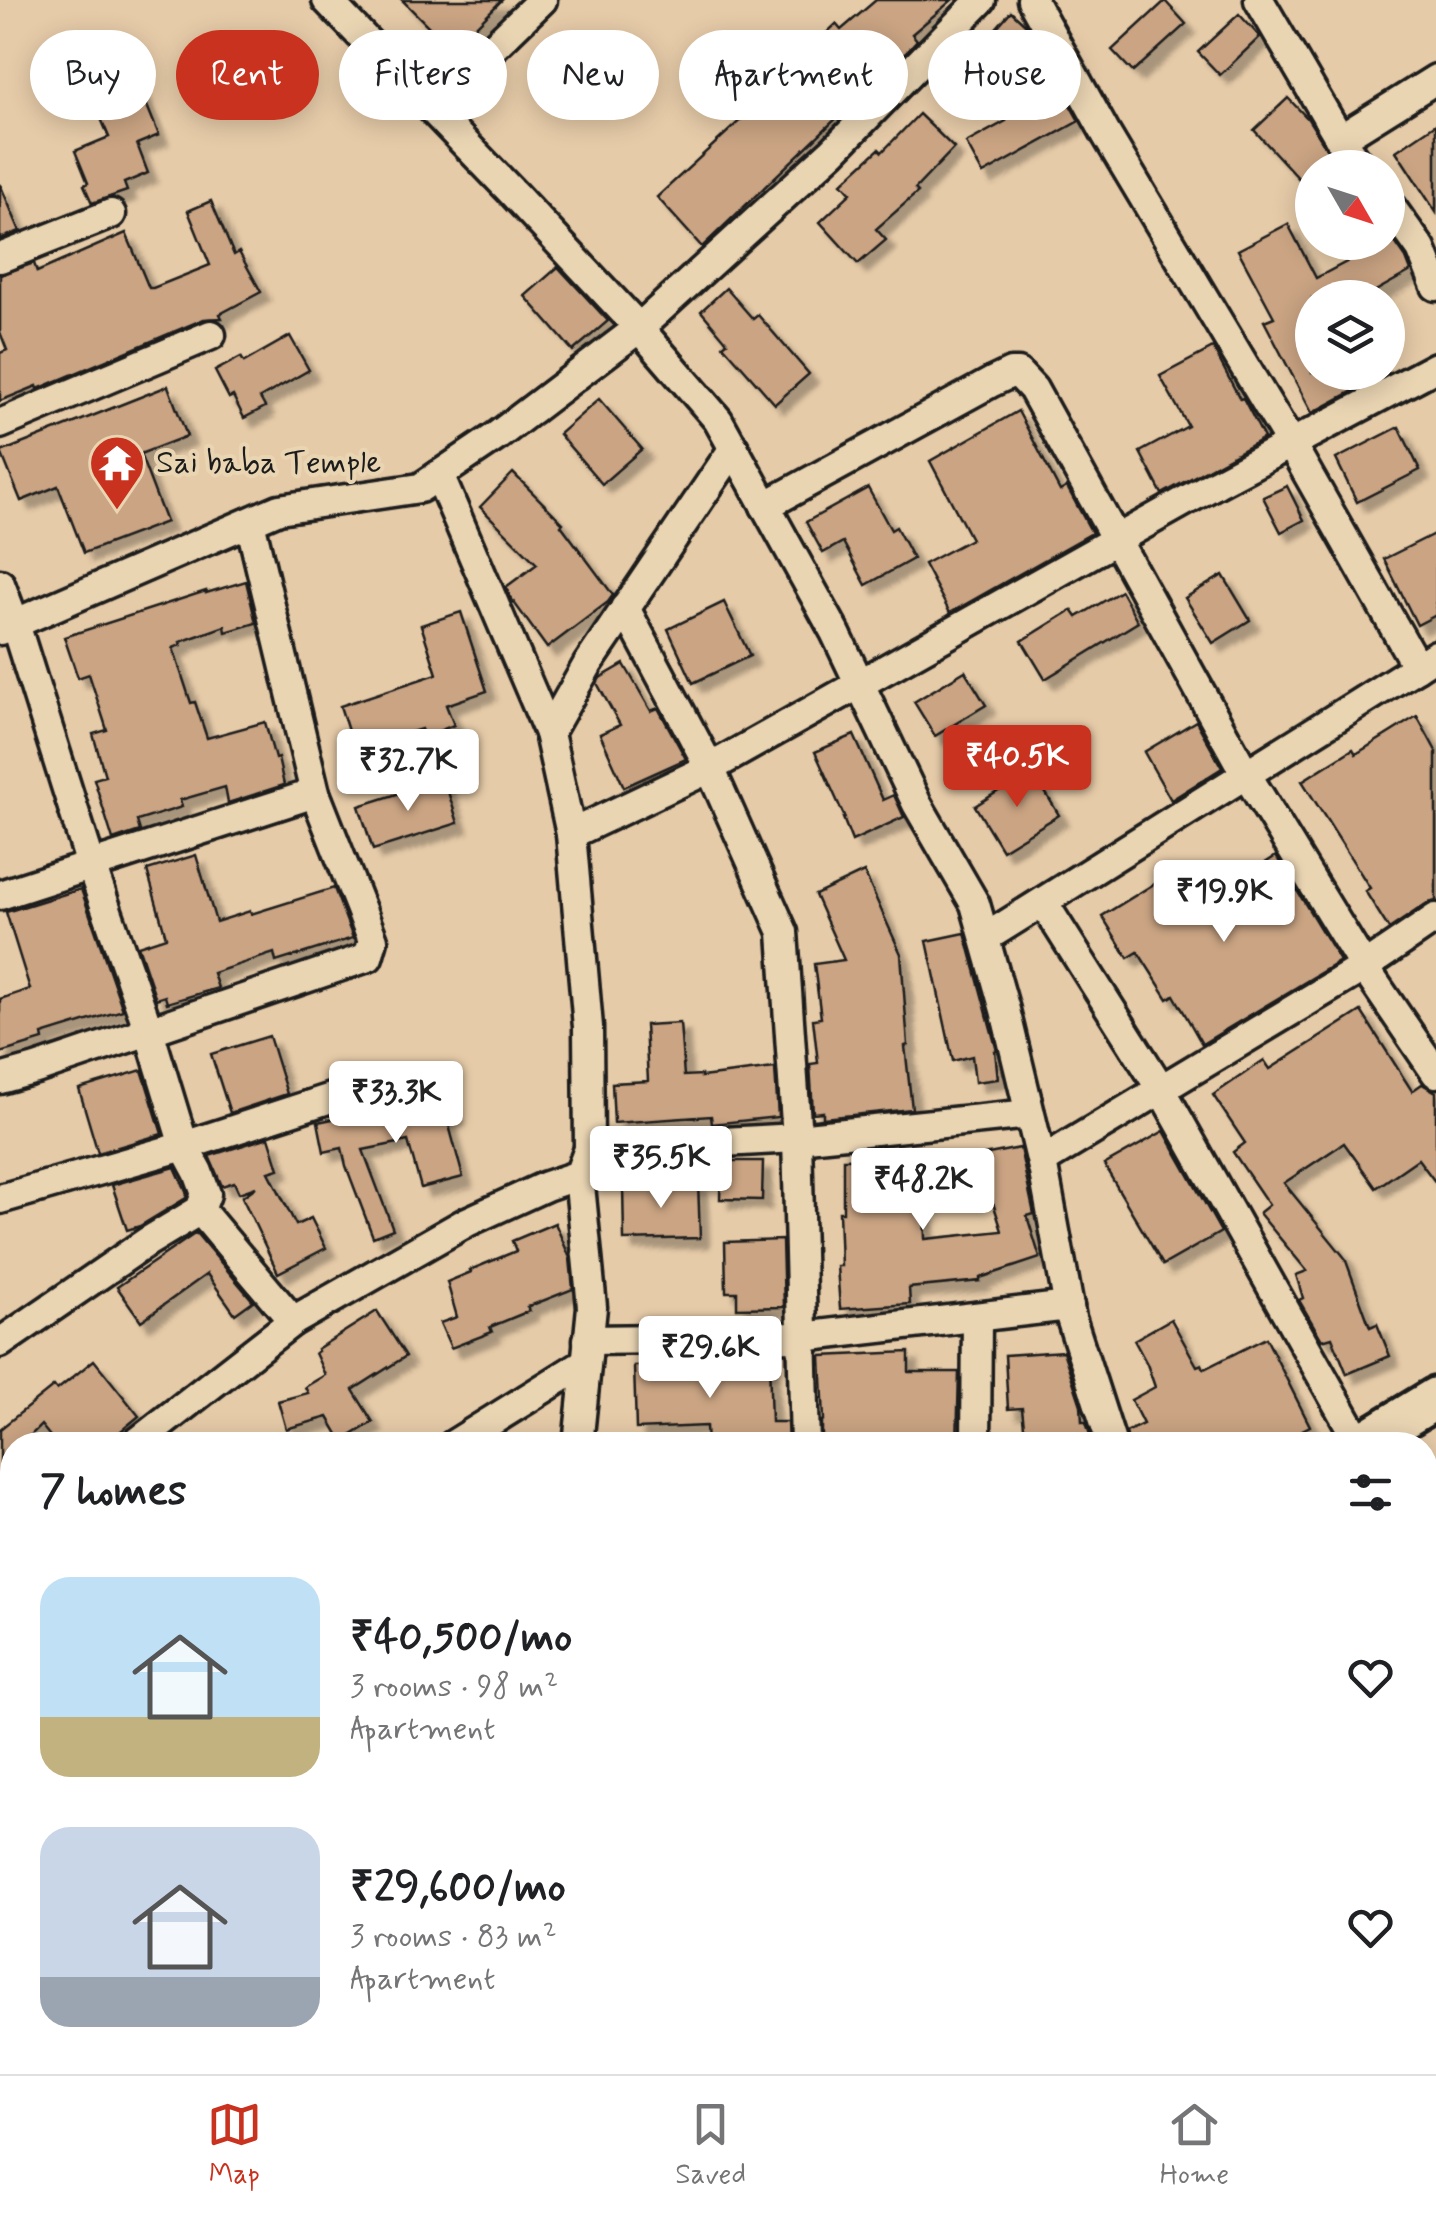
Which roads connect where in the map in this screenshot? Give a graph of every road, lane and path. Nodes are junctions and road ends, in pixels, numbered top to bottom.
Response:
1 (327, 0) edge
2 (542, 0) edge
3 (981, 0) edge
4 (1032, 0) edge
5 (1259, 0) edge
6 (356, 30) edge
7 (507, 34) edge
8 (1436, 79) edge
9 (443, 120) edge
10 (1340, 139) junction
11 (1348, 150) edge
12 (111, 214) dead end
13 (1405, 226) edge
14 (0, 258) edge
15 (1436, 286) edge
16 (638, 328) junction
17 (212, 336) dead end
18 (1436, 367) edge
19 (0, 424) edge
20 (1291, 444) junction
21 (734, 448) junction
22 (439, 474) junction
23 (765, 506) junction
24 (250, 522) junction
25 (1116, 540) junction
26 (0, 584) edge
27 (625, 608) junction
28 (8, 627) edge
29 (1427, 661) edge
30 (860, 685) junction
31 (549, 733) junction
32 (710, 768) junction
33 (1247, 775) junction
34 (315, 793) junction
35 (570, 834) junction
36 (91, 865) junction
37 (0, 895) edge
38 (1044, 902) junction
39 (1436, 918) edge
40 (985, 938) junction
41 (1364, 967) junction
42 (149, 1031) junction
43 (1436, 1073) edge
44 (0, 1079) edge
45 (362, 1088) dead end
46 (1160, 1090) junction
47 (1030, 1114) junction
48 (797, 1138) junction
49 (184, 1146) junction
50 (584, 1162) junction
51 (1042, 1162) junction
52 (0, 1200) edge
53 (200, 1210) junction
54 (1069, 1306) junction
55 (977, 1316) junction
56 (294, 1320) junction
57 (802, 1337) junction
58 (0, 1344) edge
59 (587, 1351) junction
60 (1434, 1408) edge
61 (151, 1432) edge
62 (471, 1432) edge
63 (579, 1432) edge
64 (805, 1432) edge
65 (976, 1432) edge
66 (1108, 1432) edge
67 (1353, 1432) edge
68 (1385, 1432) edge

1 - 6 street
2 - 7 street
3 - 16 street
4 - 20 street
5 - 10 street
8 - 10 street
9 - 16 street
10 - 11 street
12 - 14 street
13 - 15 street
16 - 21 street
16 - 22 street
17 - 19 street
18 - 20 street
20 - 25 street
20 - 29 street
21 - 23 street
21 - 27 street
22 - 24 street
22 - 31 street
23 - 25 street
23 - 30 street
24 - 28 street
24 - 34 street
25 - 30 street
25 - 33 street
26 - 28 street
27 - 31 street
27 - 32 street
28 - 36 street
29 - 33 street
30 - 32 street
30 - 40 street
31 - 35 street
32 - 35 street
32 - 48 street
33 - 38 street
33 - 41 street
34 - 36 street
34 - 42 street
35 - 50 street
36 - 37 street
36 - 42 street
38 - 40 street
38 - 46 street
39 - 41 street
40 - 47 street
41 - 43 street
41 - 46 street
42 - 44 street
42 - 49 street
45 - 49 street
46 - 51 street
46 - 67 street
47 - 48 street
47 - 51 street
48 - 50 street
48 - 57 street
49 - 52 street
49 - 53 street
50 - 56 street
50 - 59 street
51 - 54 street
53 - 56 street
53 - 58 street
54 - 55 street
54 - 66 street
55 - 57 street
55 - 65 street
56 - 61 street
57 - 59 street
57 - 64 street
59 - 62 street
59 - 63 street
60 - 68 street

